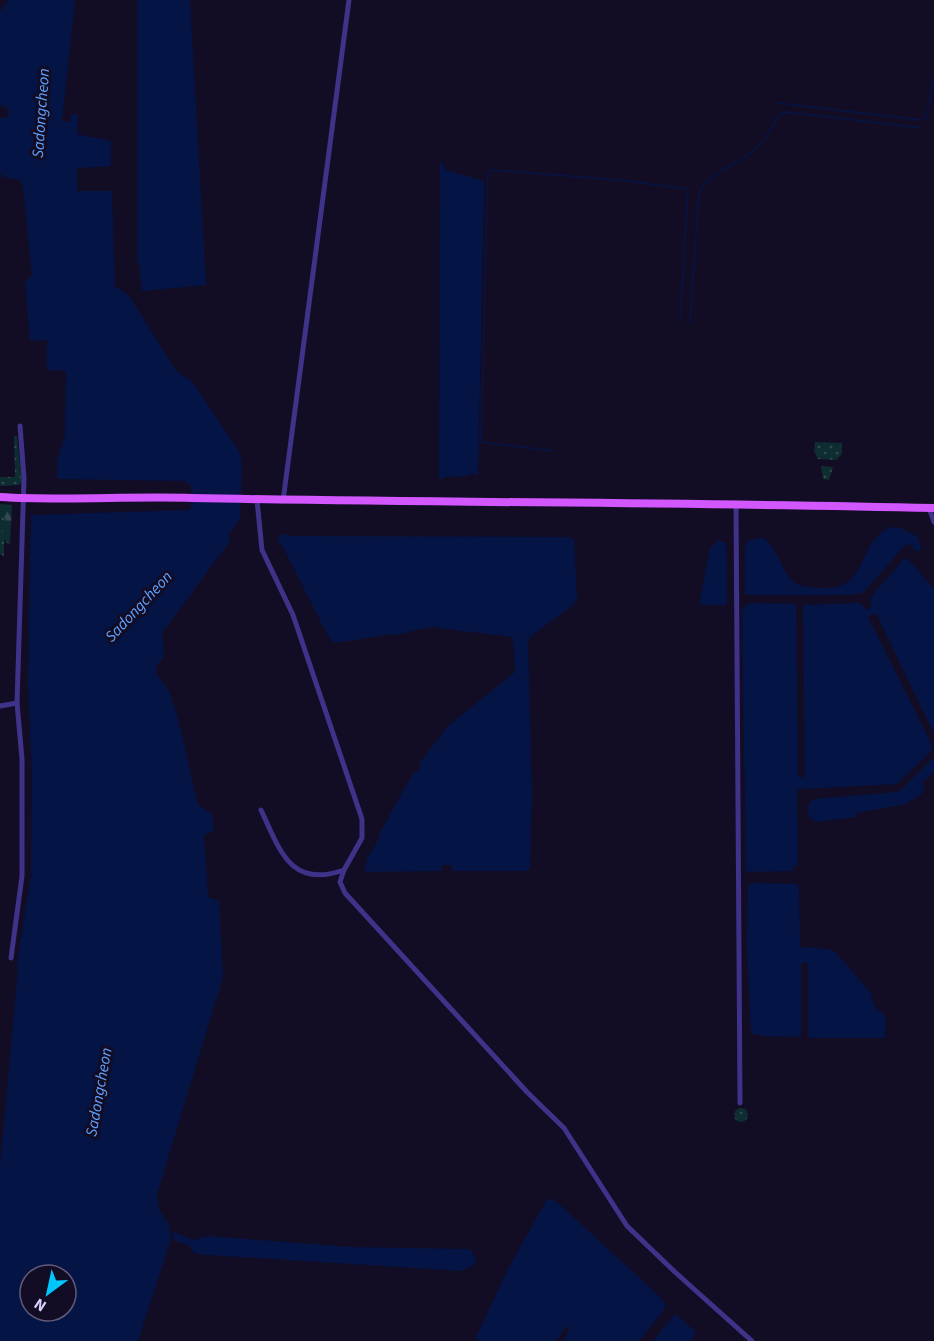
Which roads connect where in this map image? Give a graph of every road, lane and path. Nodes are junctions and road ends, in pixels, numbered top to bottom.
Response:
1 (348, 0) edge
2 (20, 426) dead end
3 (0, 497) edge
4 (23, 497) junction
5 (257, 500) junction
6 (283, 501) junction
7 (736, 504) junction
8 (931, 508) edge
9 (934, 522) edge
10 (17, 703) junction
11 (0, 706) edge
12 (261, 810) dead end
13 (344, 870) junction
14 (10, 958) dead end
15 (741, 1103) dead end
16 (753, 1341) edge

1 - 6 street
2 - 4 street
3 - 4 main road
4 - 5 main road
4 - 10 street
5 - 6 main road
5 - 13 street
6 - 7 main road
7 - 8 main road
7 - 15 street
8 - 9 street
10 - 11 street
10 - 14 street
12 - 13 street
13 - 16 street

